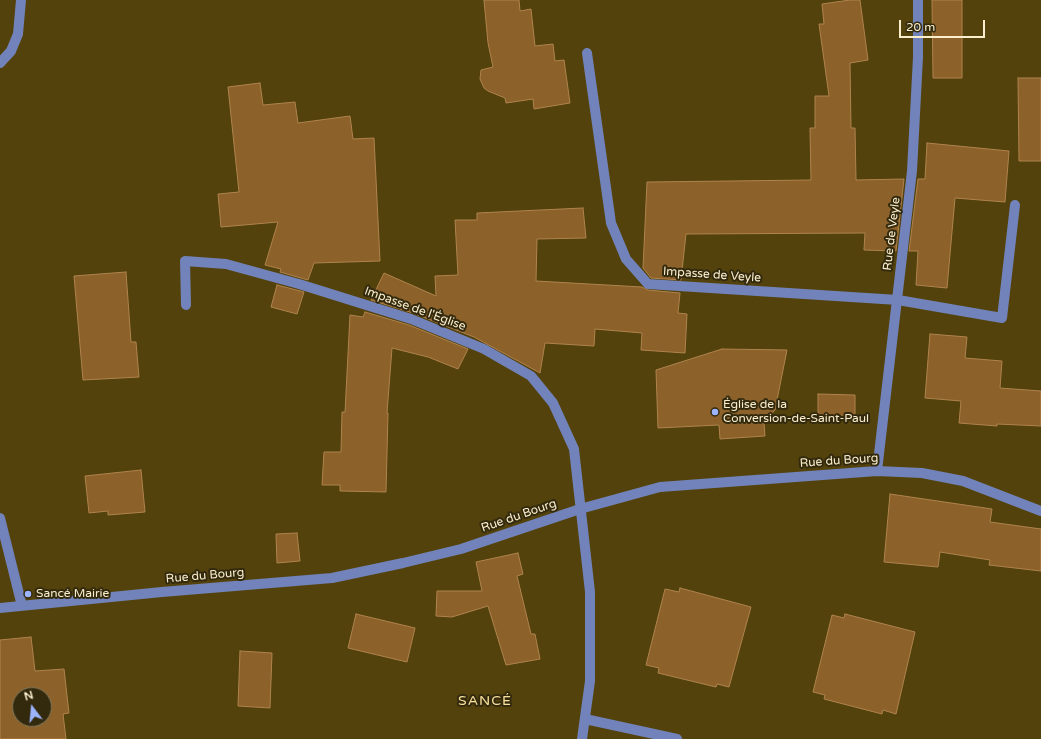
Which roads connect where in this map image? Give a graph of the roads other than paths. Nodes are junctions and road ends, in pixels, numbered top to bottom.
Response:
1 (21, 0) edge
2 (918, 0) edge
3 (587, 53) dead end
4 (0, 63) edge
5 (1015, 205) dead end
6 (898, 300) junction
7 (186, 305) dead end
8 (877, 470) junction
9 (580, 509) junction
10 (1041, 511) edge
11 (0, 518) edge
12 (22, 606) junction
13 (0, 608) edge
14 (585, 719) junction
15 (582, 739) edge
16 (677, 739) edge

1 - 4 street
2 - 6 street, Rue de Veyle
3 - 6 street, Impasse de Veyle
5 - 6 street, Impasse de Veyle
6 - 8 street, Rue de Veyle
7 - 9 street, Impasse de l'Église
8 - 9 street, Rue du Bourg
8 - 10 street, Rue du Bourg
9 - 12 street, Rue du Bourg
9 - 14 street
11 - 12 street
12 - 13 street, Rue du Bourg
14 - 15 street
14 - 16 street

